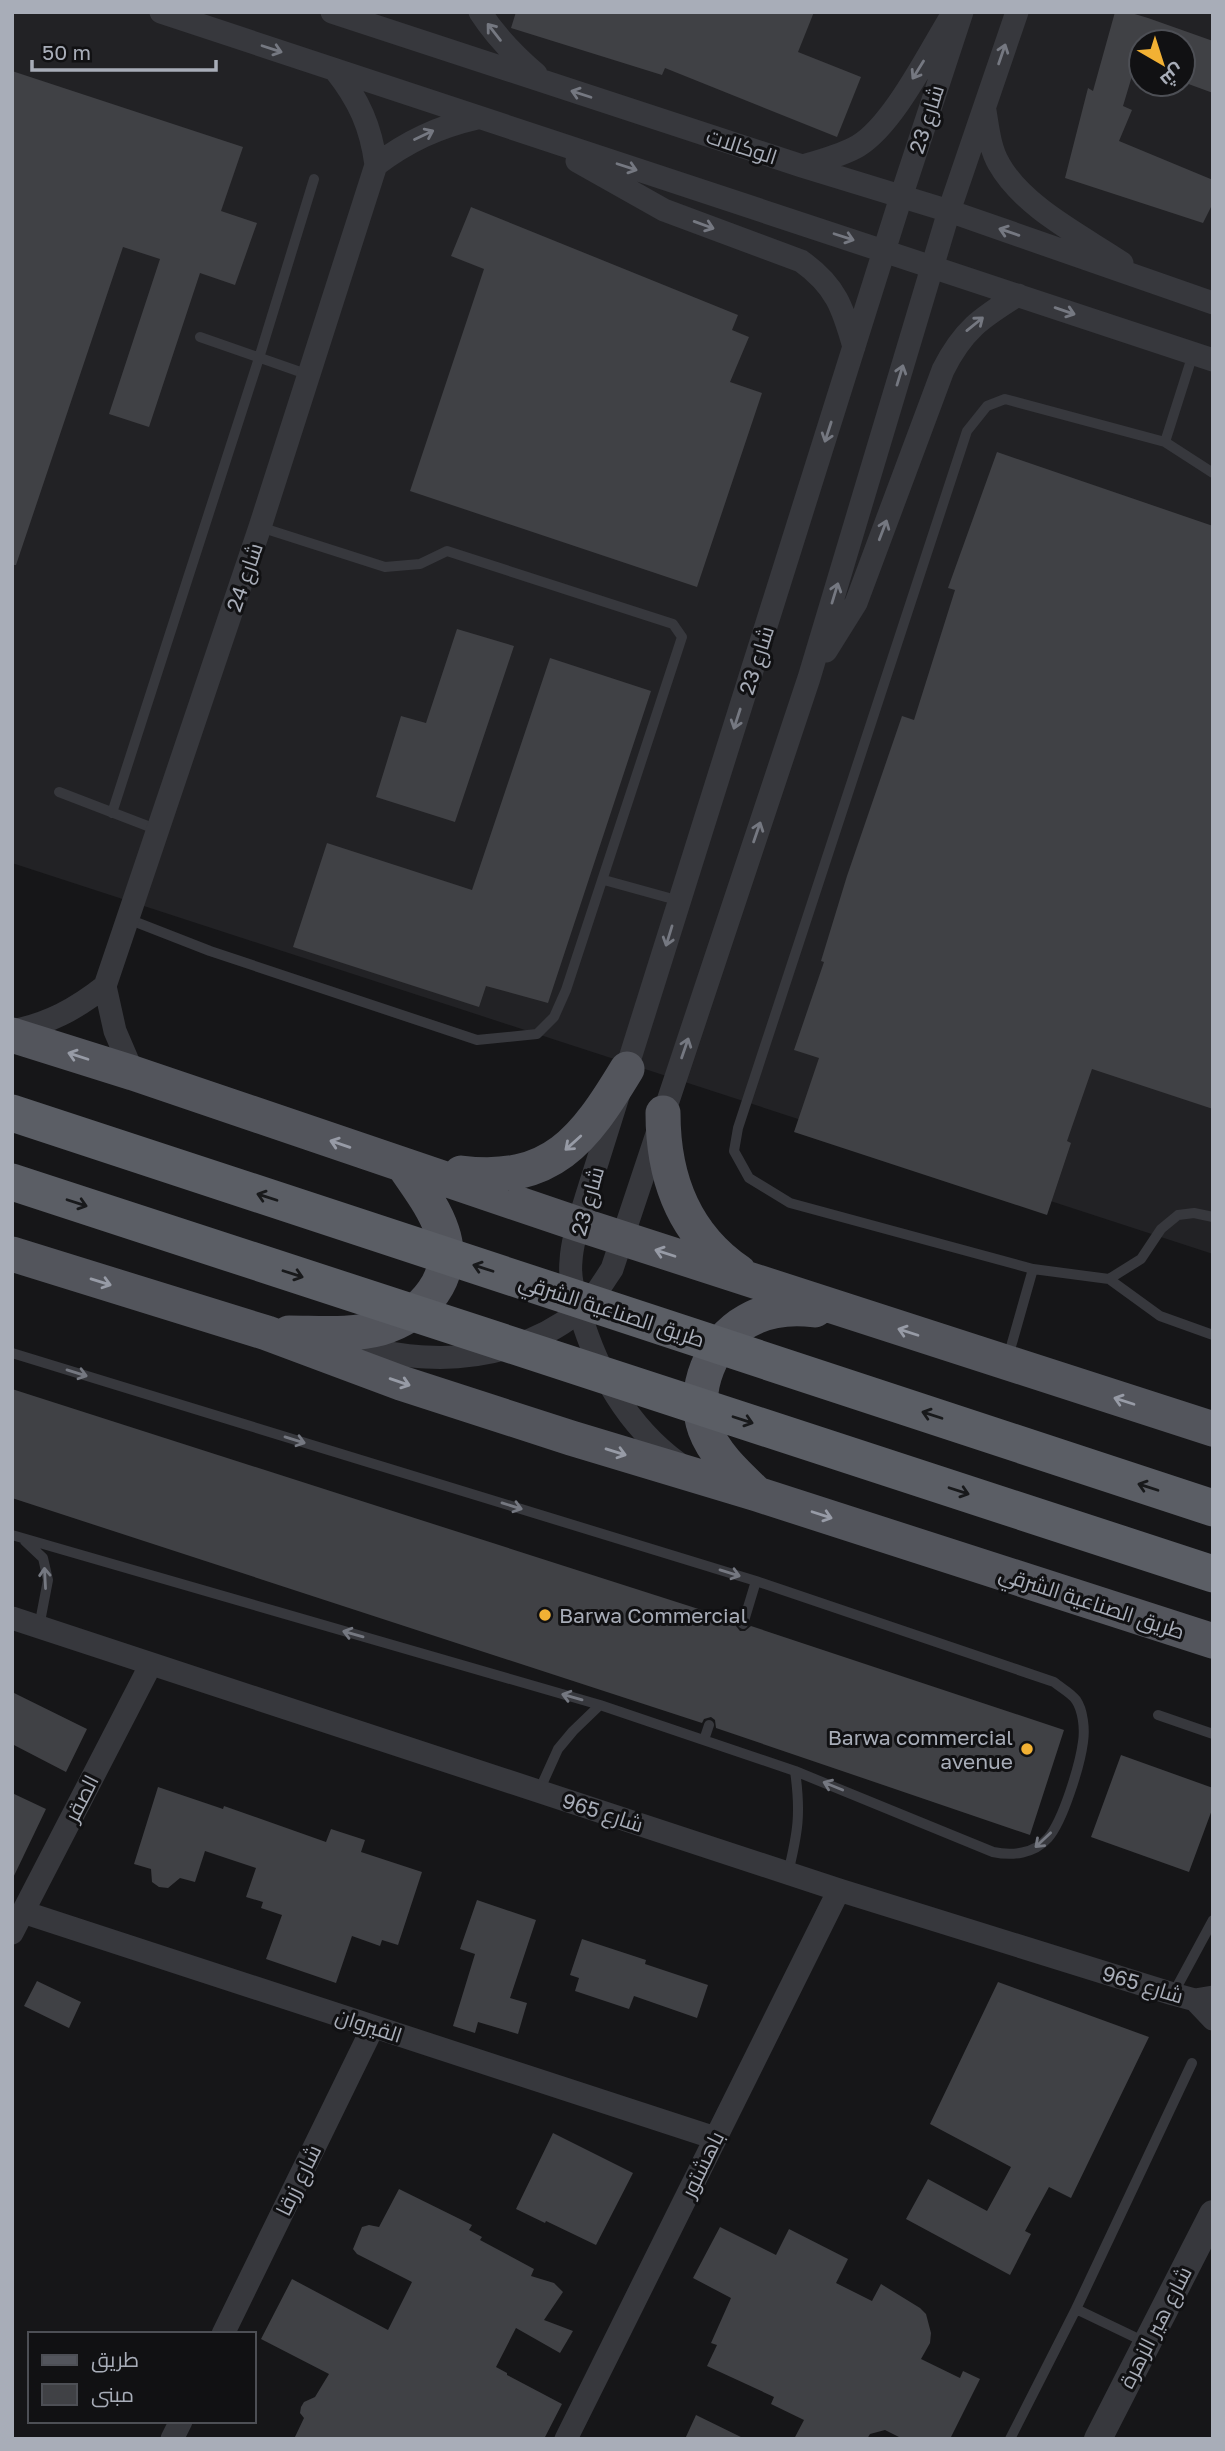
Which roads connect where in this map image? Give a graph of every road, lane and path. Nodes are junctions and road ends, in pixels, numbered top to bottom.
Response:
1 (160, 12) edge
2 (332, 12) edge
3 (480, 12) edge
4 (954, 12) edge
5 (962, 12) edge
6 (1017, 12) edge
7 (335, 70) junction
8 (547, 82) junction
9 (984, 107) junction
10 (477, 118) junction
11 (535, 137) junction
12 (376, 165) junction
13 (802, 166) junction
14 (314, 179) dead end
15 (901, 197) junction
16 (949, 211) junction
17 (885, 250) junction
18 (932, 266) junction
19 (1151, 282) junction
20 (1018, 295) junction
21 (1213, 303) edge
22 (200, 337) dead end
23 (855, 348) junction
24 (1203, 357) edge
25 (259, 358) junction
26 (309, 375) junction
27 (1165, 442) junction
28 (1213, 473) edge
29 (260, 527) junction
30 (809, 678) junction
31 (59, 792) dead end
32 (112, 813) junction
33 (158, 830) junction
34 (604, 880) junction
35 (680, 901) junction
36 (128, 919) junction
37 (105, 986) junction
38 (12, 1033) edge
39 (627, 1069) junction
40 (133, 1073) junction
41 (12, 1113) edge
42 (663, 1113) junction
43 (404, 1166) junction
44 (12, 1182) edge
45 (1213, 1217) edge
46 (578, 1224) junction
47 (622, 1238) junction
48 (12, 1254) edge
49 (1033, 1269) junction
50 (1109, 1279) junction
51 (753, 1282) junction
52 (579, 1311) junction
53 (853, 1314) junction
54 (267, 1333) junction
55 (1213, 1335) edge
56 (12, 1353) edge
57 (1006, 1363) junction
58 (1213, 1429) edge
59 (694, 1475) junction
60 (757, 1494) junction
61 (1213, 1508) edge
62 (17, 1536) edge
63 (1213, 1574) edge
64 (756, 1581) junction
65 (12, 1618) edge
66 (743, 1624) dead end
67 (39, 1627) junction
68 (1213, 1641) edge
69 (151, 1664) junction
70 (600, 1705) junction
71 (1158, 1716) dead end
72 (709, 1725) dead end
73 (1213, 1734) edge
74 (704, 1741) junction
75 (795, 1771) junction
76 (539, 1791) junction
77 (788, 1873) junction
78 (839, 1890) junction
79 (23, 1912) junction
80 (1213, 1920) edge
81 (12, 1933) edge
82 (1193, 1997) edge
83 (1213, 2019) edge
84 (373, 2027) junction
85 (1192, 2063) dead end
86 (715, 2138) junction
87 (1213, 2214) edge
88 (1076, 2309) junction
89 (224, 2332) edge
90 (1147, 2343) junction
91 (180, 2423) edge
92 (172, 2439) edge
93 (566, 2439) edge
94 (1010, 2439) edge
95 (1098, 2439) edge

1 -> 7 street
2 - 8 street, الوكالات
8 -> 3 street
4 -> 13 street, شارع 23
5 - 15 street, شارع 23
9 -> 6 street, شارع 23
7 - 10 street
7 - 12 street, شارع 24
13 -> 8 street, الوكالات
9 - 16 street, شارع 23
9 - 19 street, الوكالات
10 - 11 street
12 -> 10 street
11 -> 17 street
11 -> 23 street
12 - 26 street, شارع 24
13 - 15 street, الوكالات
14 - 25 lane
15 - 16 street, الوكالات
15 - 17 street, شارع 23
16 - 18 street, شارع 23
19 -> 16 street, الوكالات
17 - 18 street
17 - 23 street, شارع 23
18 - 20 street
30 -> 18 street, شارع 23
19 - 21 street, الوكالات
20 -> 24 street
30 -> 20 street, شارع 23
22 - 25 lane
23 -> 35 street, شارع 23
24 - 27 lane
25 - 26 lane
25 - 32 lane
26 - 29 street, شارع 24
27 - 28 lane
27 - 49 lane
29 - 33 street, شارع 24
29 - 34 lane
42 -> 30 street, شارع 23
31 - 32 lane
32 - 33 lane
33 - 36 street, شارع 24
34 - 35 lane
34 - 36 lane
35 -> 39 street, شارع 23
36 - 37 street, شارع 24
37 - 38 street
37 - 40 street
40 -> 38 main road
39 -> 43 main road
39 - 46 street, شارع 23
43 -> 40 main road
61 -> 41 highway, طريق الصناعية الشرقي, bridge
42 - 47 street, شارع 23
42 - 51 main road
43 - 46 main road
43 - 54 main road
44 -> 63 highway, bridge
45 - 50 lane
46 - 47 main road
46 - 52 street, شارع 23
51 -> 47 main road
47 - 52 street, شارع 23
48 -> 54 main road, طريق الصناعية الشرقي
49 - 50 lane
49 - 57 lane
50 - 55 lane
51 - 53 main road
52 - 54 street, شارع 23
52 - 59 street, شارع 23
57 -> 53 main road
53 - 60 main road
54 -> 59 main road, طريق الصناعية الشرقي
56 -> 64 lane
58 -> 57 main road
59 - 60 main road, طريق الصناعية الشرقي
60 -> 68 main road, طريق الصناعية الشرقي
67 -> 62 lane
70 -> 62 lane
64 - 66 lane
64 -> 75 lane
65 - 67 street, شارع 965
67 - 69 street, شارع 965
69 - 76 street, شارع 965
69 - 79 street, الصقر
70 - 74 lane
70 - 76 lane
71 - 73 lane
72 - 74 lane
74 - 75 lane
75 - 77 lane
76 - 77 street, شارع 965
77 - 78 street, شارع 965
78 - 82 street, شارع 965
78 - 86 street, باهشتور
79 - 81 street, الصقر
79 - 84 street, القيروان
80 - 82 lane
82 - 83 street, شارع 965
84 - 86 street, القيروان
84 - 89 street, شارع زرقا
85 - 88 lane
86 - 93 street, باهشتور
87 - 90 street, شارع هير الزهرة
88 - 90 lane
88 - 94 lane
90 - 95 street, شارع هير الزهرة
91 - 92 street

